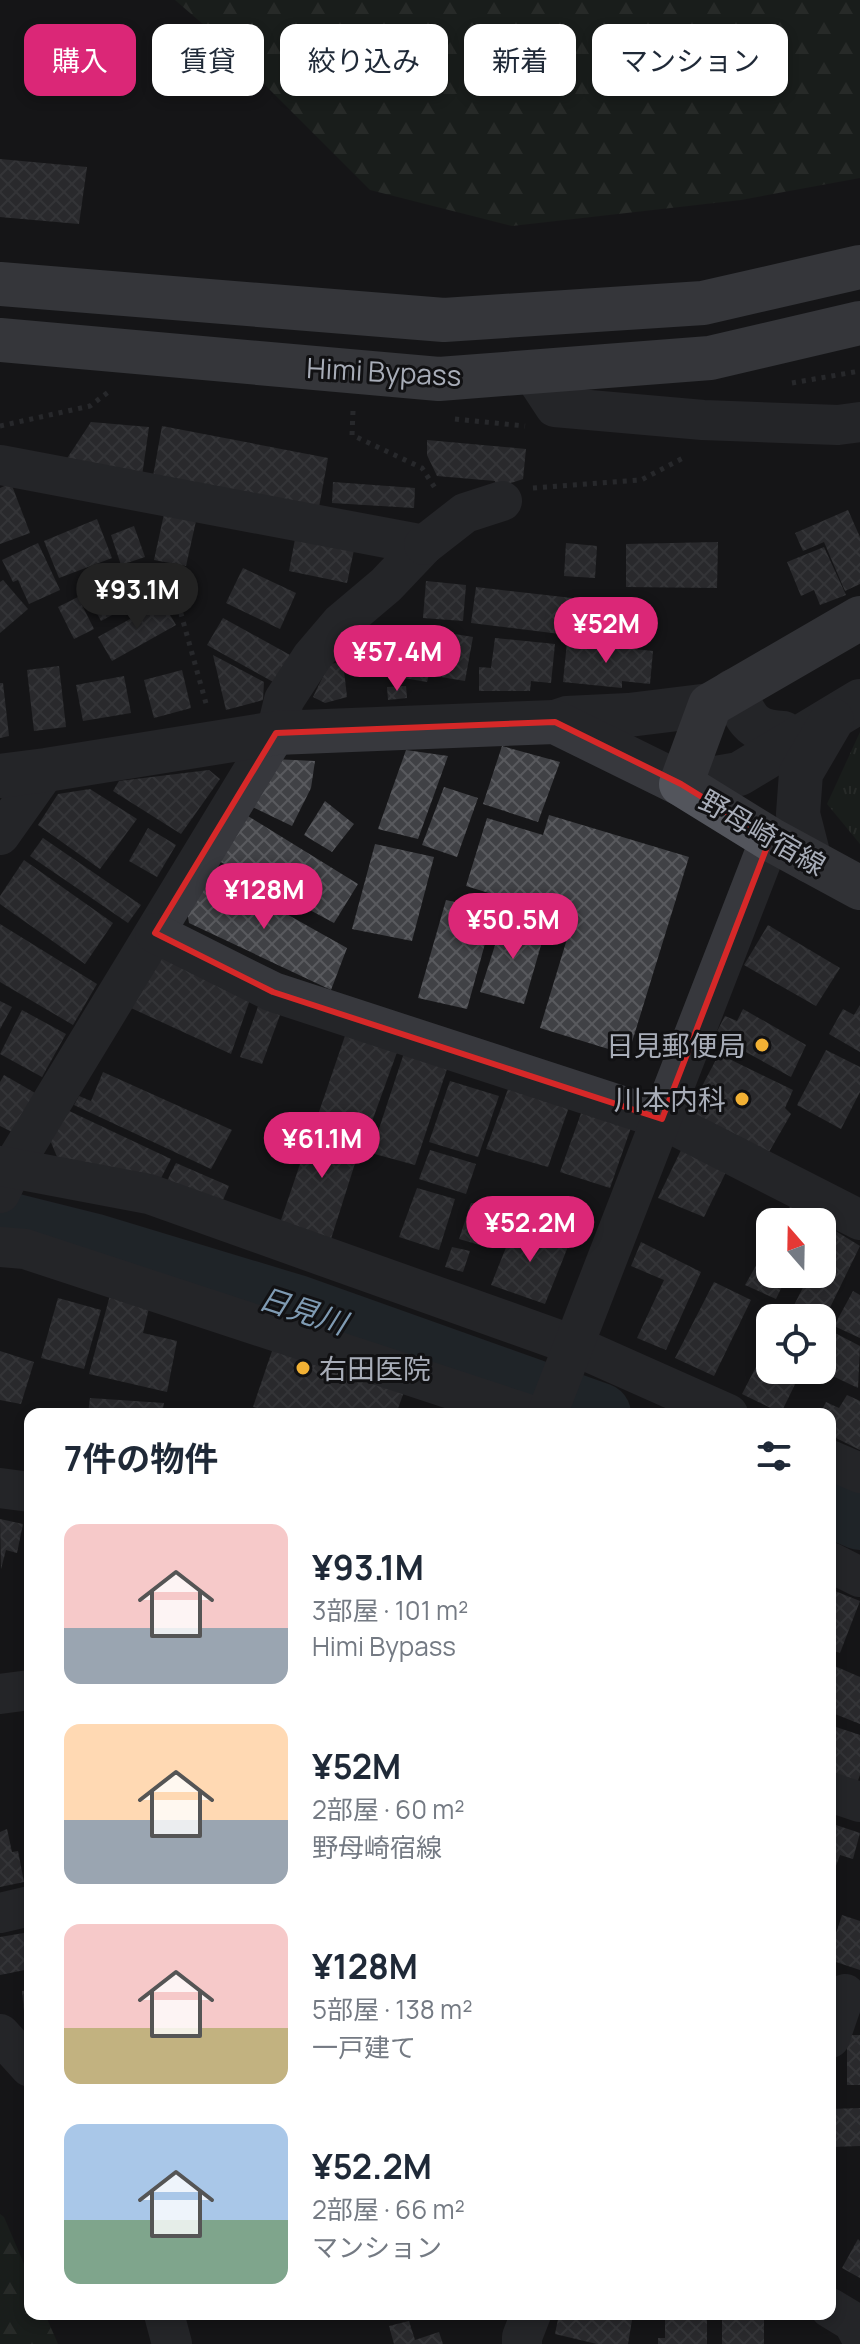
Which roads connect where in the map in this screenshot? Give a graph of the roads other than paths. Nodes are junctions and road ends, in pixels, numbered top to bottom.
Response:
1 (860, 267) edge
2 (0, 284) edge
3 (860, 323) edge
4 (0, 340) edge
5 (532, 372) junction
6 (860, 422) edge
7 (0, 465) edge
8 (502, 501) road end
9 (424, 545) junction
10 (860, 618) edge
11 (721, 698) junction
12 (846, 709) edge
13 (555, 722) junction
14 (276, 733) junction
15 (787, 745) junction
16 (46, 770) junction
17 (0, 776) edge
18 (681, 784) junction
19 (0, 835) edge
20 (770, 839) junction
21 (810, 861) junction
22 (860, 888) edge
23 (155, 933) junction
24 (662, 1119) junction
25 (4, 1175) edge
26 (860, 1220) edge
27 (0, 1247) edge
28 (573, 1345) junction
29 (509, 1408) edge
30 (549, 1408) edge
31 (715, 1408) edge
32 (836, 1463) edge
33 (860, 1473) edge
34 (0, 1488) edge
35 (24, 1491) edge
36 (836, 1565) edge
37 (860, 1577) edge
38 (24, 1691) edge
39 (0, 1694) edge
40 (836, 1794) edge
41 (860, 1802) edge
42 (24, 1907) edge
43 (0, 1913) edge
44 (845, 1994) edge
45 (836, 2020) edge
46 (0, 2034) edge
47 (24, 2060) edge
48 (836, 2312) edge
49 (166, 2320) edge
50 (529, 2320) edge
51 (860, 2335) edge
52 (172, 2344) edge
53 (522, 2344) edge

1 - 2 highway, Himi Bypass
3 - 5 highway, Himi Bypass
4 - 5 highway, Himi Bypass
5 - 6 street
7 - 9 street
8 - 9 street
9 - 14 street
10 - 11 main road
11 - 13 street
11 - 15 street
11 - 18 main road, 野母崎宿線
12 - 15 street
12 - 21 street
13 - 14 street
13 - 18 street
14 - 16 street
14 - 23 street
15 - 18 street
16 - 17 street
16 - 19 street
18 - 20 main road, 野母崎宿線
20 - 21 main road, 野母崎宿線
20 - 24 street
21 - 22 main road, 野母崎宿線
23 - 24 street
23 - 25 street
24 - 26 street
24 - 28 street
25 - 28 street
27 - 29 street
28 - 30 street
28 - 31 street
32 - 33 street
34 - 35 street
36 - 37 street
38 - 39 street
40 - 41 street
42 - 43 street
44 - 45 street
46 - 47 street
48 - 51 street
49 - 52 street
50 - 53 street

